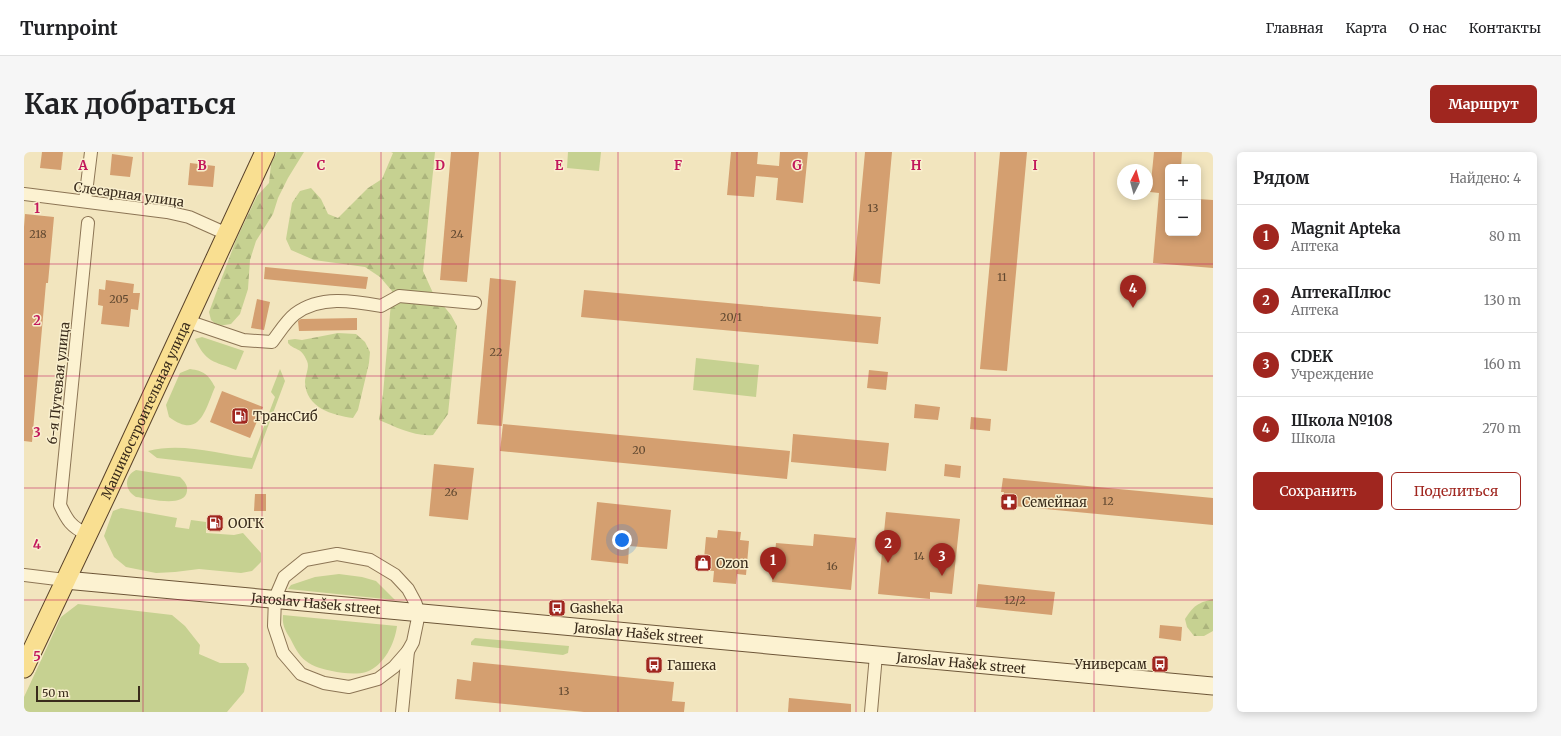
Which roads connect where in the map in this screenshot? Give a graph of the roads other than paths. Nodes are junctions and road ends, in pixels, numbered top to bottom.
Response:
1 (91, 152) edge
2 (265, 152) edge
3 (24, 194) edge
4 (85, 201) junction
5 (88, 223) dead end
6 (227, 234) junction
7 (475, 303) dead end
8 (187, 321) junction
9 (87, 534) junction
10 (24, 575) edge
11 (65, 580) junction
12 (275, 598) junction
13 (418, 613) junction
14 (408, 651) junction
15 (876, 655) junction
16 (24, 668) edge
17 (1213, 686) edge
18 (402, 712) edge
19 (871, 712) edge

1 - 4 street
2 - 6 main road, Машиностроительная улица
3 - 4 street, Слесарная улица
4 - 6 street, Слесарная улица
5 - 9 street, 6-я Путевая улица
6 - 8 main road, Машиностроительная улица
7 - 8 street
8 - 9 main road, Машиностроительная улица
9 - 11 main road, Машиностроительная улица
10 - 11 street
11 - 12 main road, Jaroslav Hašek street
11 - 16 main road, Машиностроительная улица
12 - 13 main road, Jaroslav Hašek street
12 - 13 street
12 - 14 street
13 - 14 street
13 - 15 main road, Jaroslav Hašek street
14 - 18 street
15 - 17 main road, Jaroslav Hašek street
15 - 19 street

